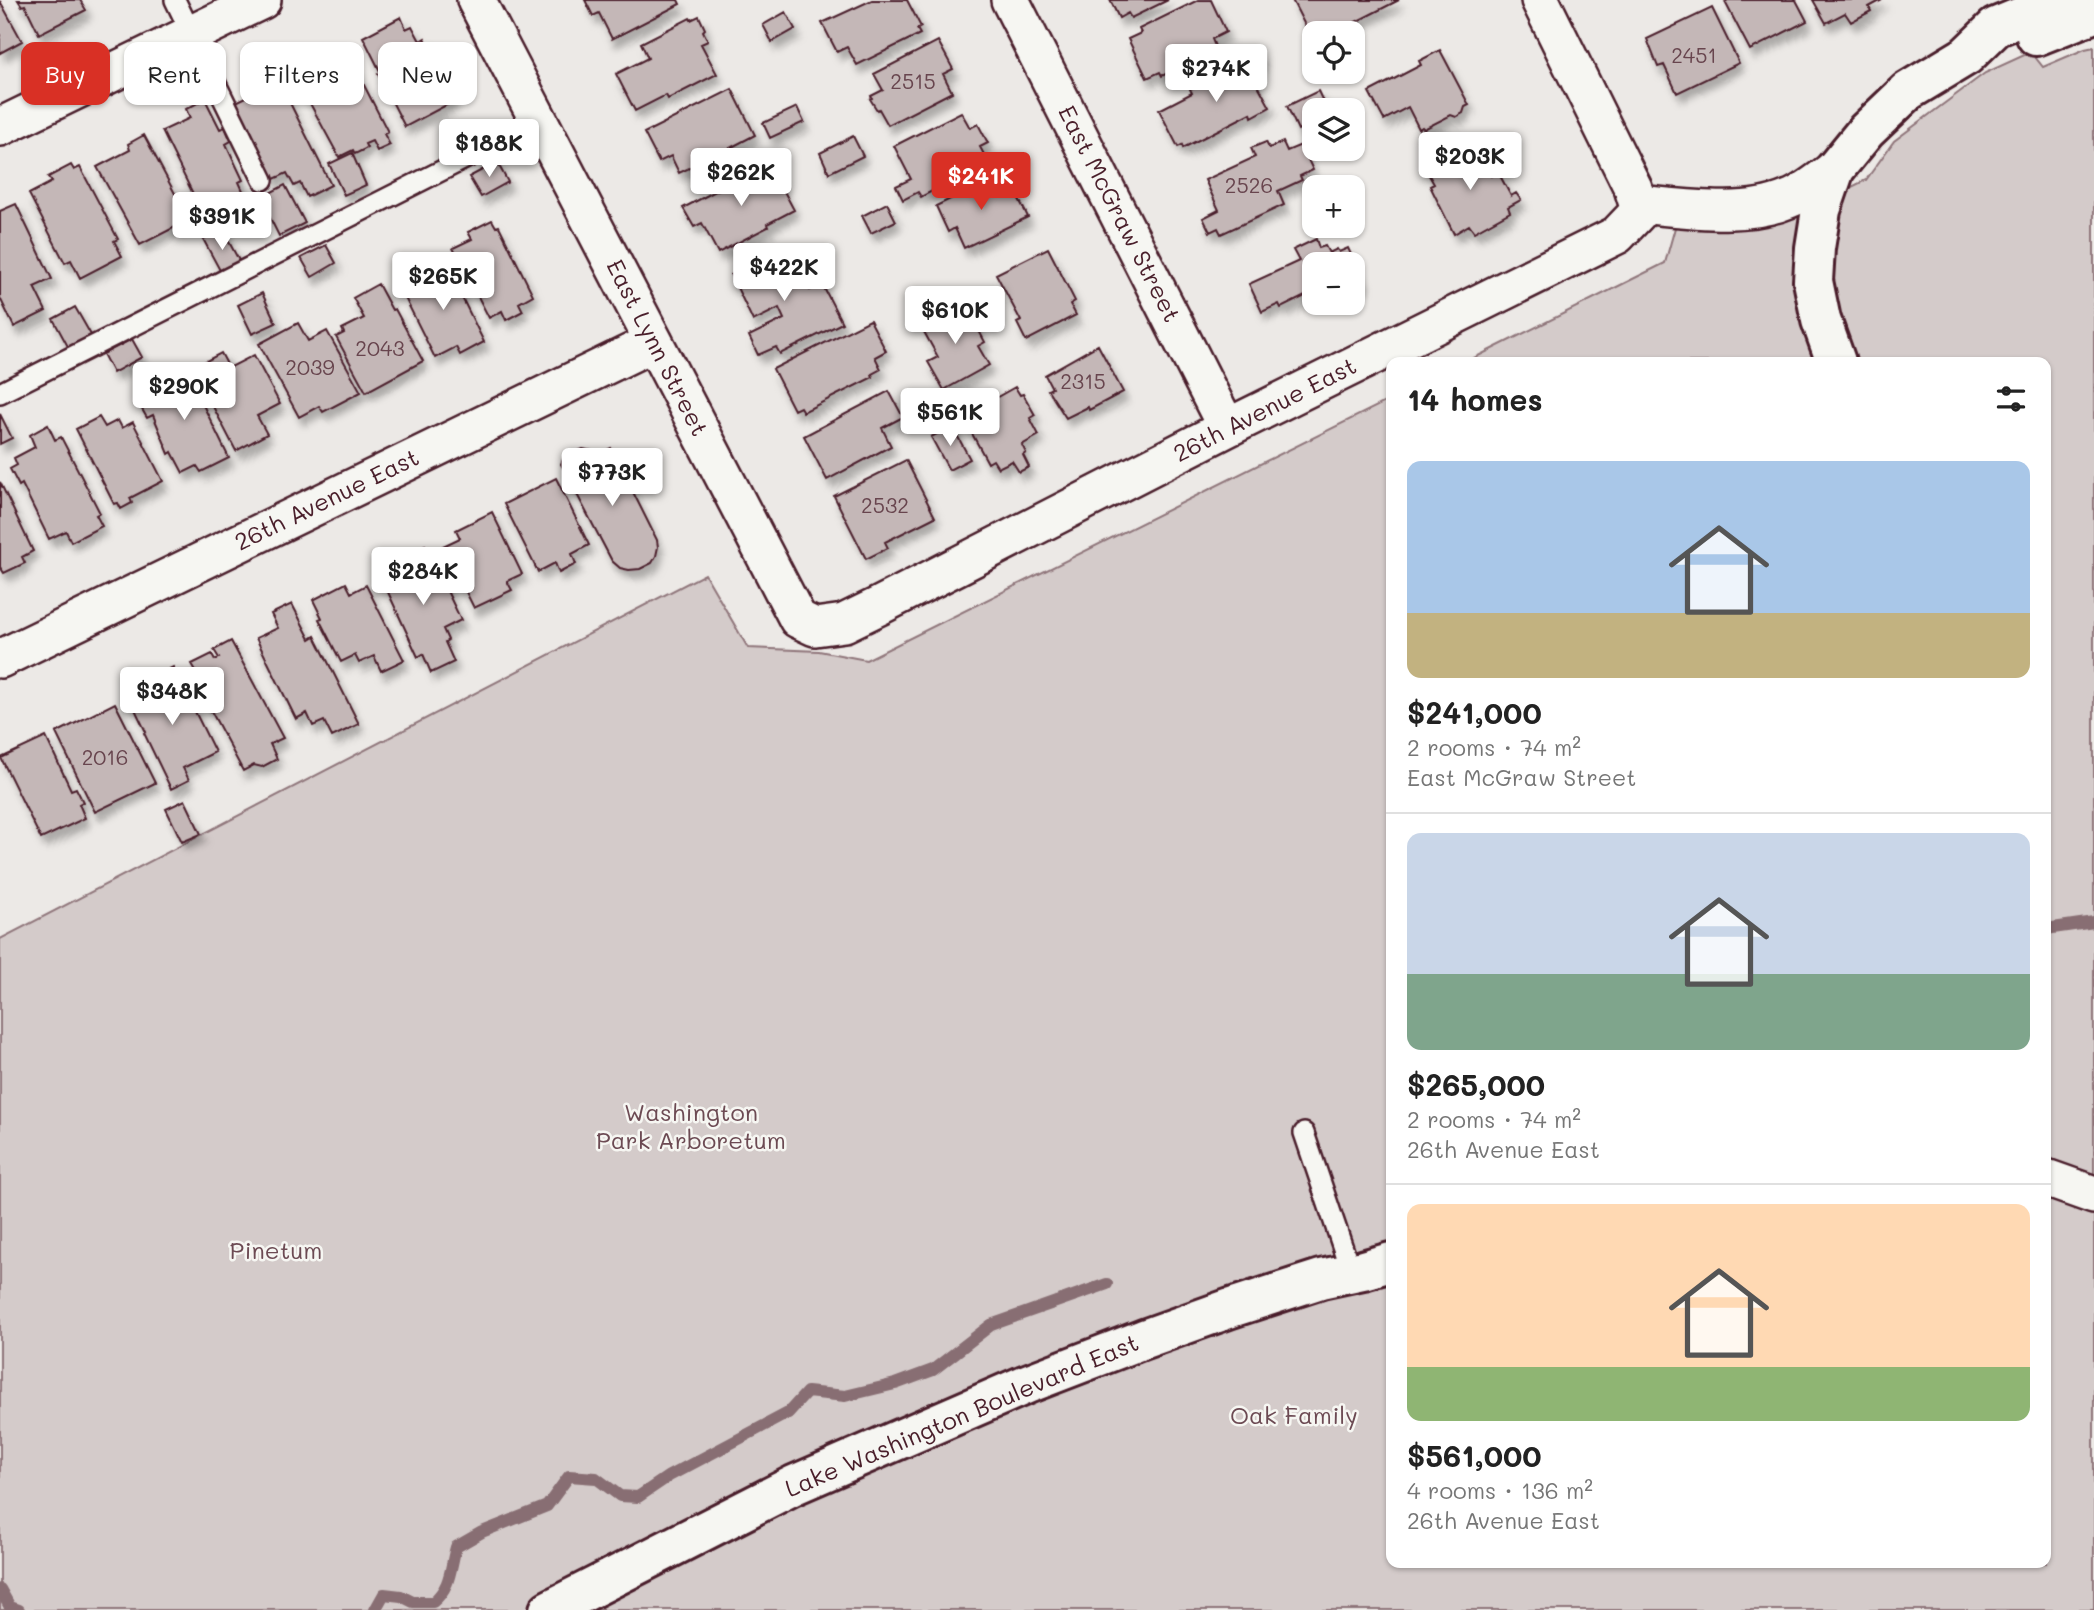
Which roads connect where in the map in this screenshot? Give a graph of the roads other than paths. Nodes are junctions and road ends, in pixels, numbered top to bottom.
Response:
1 (175, 0) edge
2 (262, 0) edge
3 (477, 0) edge
4 (1010, 0) edge
5 (1540, 0) edge
6 (2062, 0) edge
7 (2094, 13) edge
8 (191, 34) junction
9 (1966, 56) junction
10 (540, 121) junction
11 (0, 127) edge
12 (1835, 169) junction
13 (263, 180) dead end
14 (1636, 196) junction
15 (654, 342) junction
16 (1834, 357) edge
17 (0, 393) edge
18 (1227, 428) junction
19 (879, 606) joint
20 (0, 659) edge
21 (1304, 1133) dead end
22 (2051, 1180) edge
23 (2094, 1195) edge
24 (1386, 1263) edge
25 (1351, 1272) junction
26 (549, 1610) edge

1 - 8 lane
2 - 8 street
3 - 10 street, East Lynn Street
4 - 18 street, East McGraw Street
5 - 14 street
6 - 9 main road
7 - 9 main road
8 - 11 street
8 - 13 lane
9 - 12 main road
10 - 15 street, East Lynn Street
10 - 17 lane
12 - 14 street
12 - 16 main road
14 - 18 street, 26th Avenue East
15 - 19 street, East Lynn Street
15 - 20 street, 26th Avenue East
18 - 19 street, 26th Avenue East
21 - 25 lane
22 - 23 street
24 - 25 main road, Lake Washington Boulevard East
25 - 26 main road, Lake Washington Boulevard East

